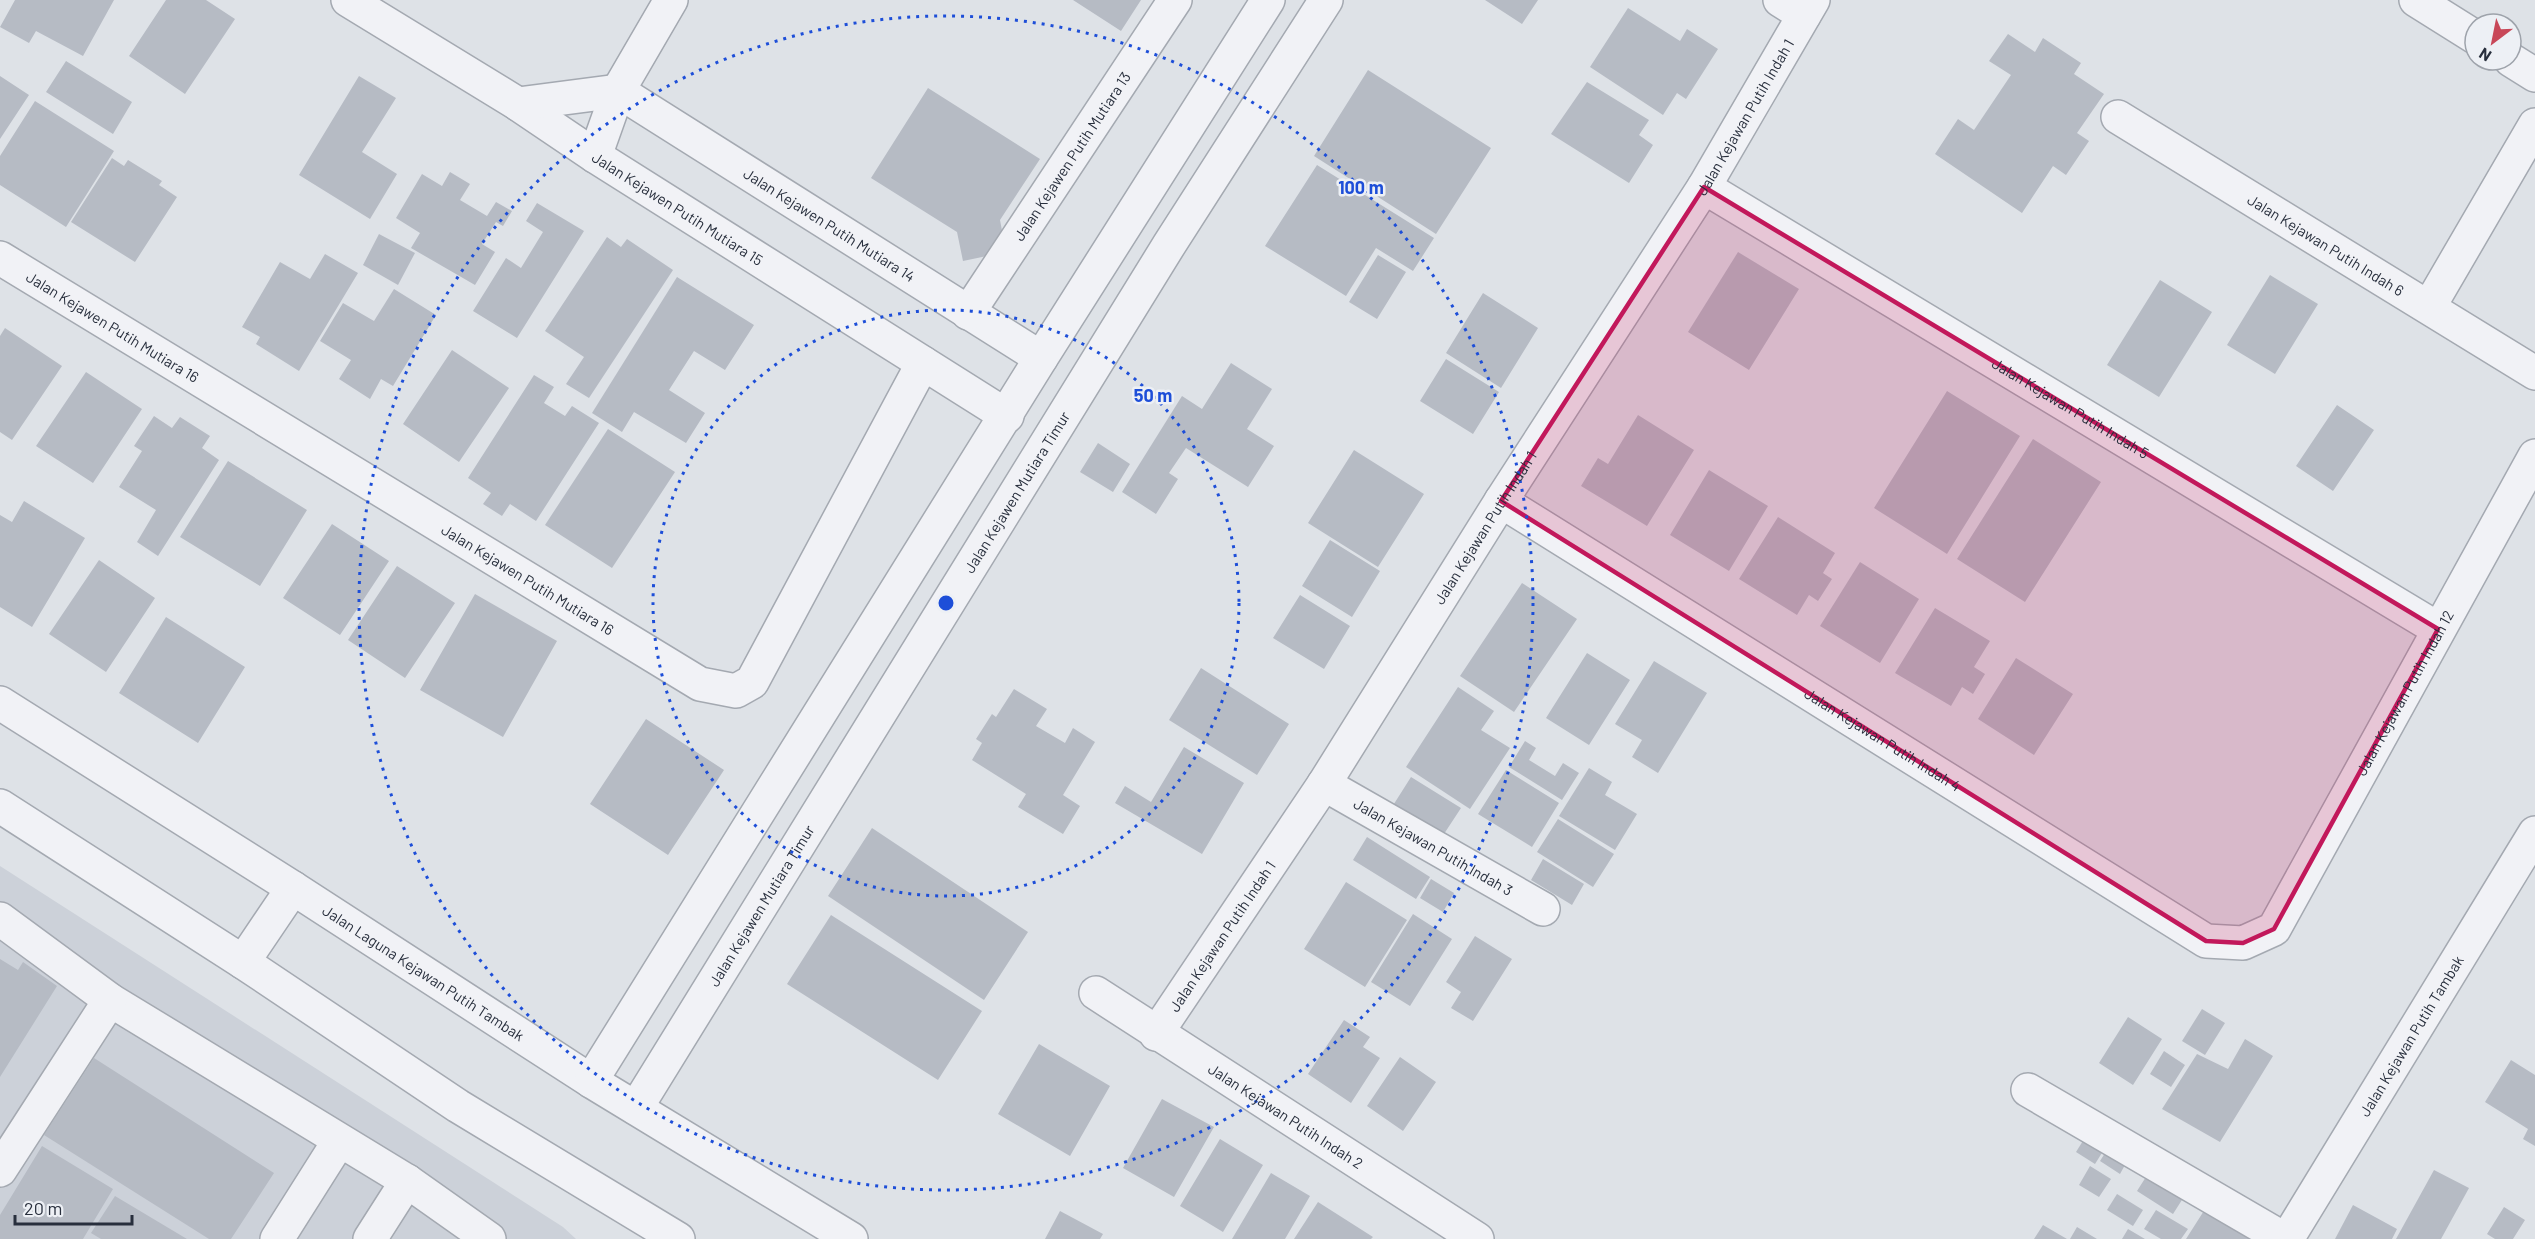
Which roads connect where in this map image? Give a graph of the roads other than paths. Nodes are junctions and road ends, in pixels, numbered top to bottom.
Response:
1 (348, 0) edge
2 (671, 0) edge
3 (1175, 0) edge
4 (1268, 0) edge
5 (1326, 0) edge
6 (2416, 0) edge
7 (1799, 5) edge
8 (2463, 30) edge
9 (618, 91) junction
10 (518, 104) junction
11 (2118, 117) dead end
12 (2535, 125) edge
13 (595, 156) junction
14 (1704, 187) junction
15 (0, 258) edge
16 (2429, 307) junction
17 (968, 313) junction
18 (1041, 358) junction
19 (923, 363) junction
20 (2535, 373) edge
21 (1007, 416) junction
22 (2535, 456) edge
23 (1500, 501) junction
24 (2438, 629) junction
25 (0, 703) edge
26 (1324, 784) junction
27 (0, 806) edge
28 (2535, 833) edge
29 (293, 888) junction
30 (1543, 909) dead end
31 (0, 920) edge
32 (2274, 929) joint
33 (243, 962) junction
34 (1096, 993) dead end
35 (110, 1000) junction
36 (1156, 1034) junction
37 (591, 1081) junction
38 (2028, 1090) dead end
39 (636, 1108) junction
40 (339, 1141) junction
41 (0, 1170) edge
42 (407, 1181) junction
43 (277, 1239) edge
44 (370, 1239) edge
45 (489, 1239) edge
46 (678, 1239) edge
47 (851, 1239) edge
48 (1477, 1239) edge
49 (2285, 1239) edge

1 - 10 street, Jalan Kejawen Putih Mutiara 15
2 - 9 street
3 - 17 street, Jalan Kejawen Putih Mutiara 13
4 - 18 street
5 - 39 street, Jalan Kejawen Mutiara Timur
6 - 8 street
7 - 14 street, Jalan Kejawan Putih Indah 1
9 - 10 street
9 - 13 street
9 - 17 street, Jalan Kejawen Putih Mutiara 14
10 - 13 street, Jalan Kejawen Putih Mutiara 15
11 - 16 street, Jalan Kejawan Putih Indah 6
12 - 16 street
13 - 19 street, Jalan Kejawen Putih Mutiara 15
14 - 23 street, Jalan Kejawan Putih Indah 1
14 - 24 street, Jalan Kejawan Putih Indah 5
15 - 19 street, Jalan Kejawen Putih Mutiara 16
16 - 20 street, Jalan Kejawan Putih Indah 6
17 - 18 street, Jalan Kejawen Putih Mutiara 14
18 - 21 street
19 - 21 street, Jalan Kejawen Putih Mutiara 15
21 - 37 street
22 - 24 street, Jalan Kejawan Putih Indah 12
23 - 26 street, Jalan Kejawan Putih Indah 1
23 - 32 street, Jalan Kejawan Putih Indah 4
24 - 32 street, Jalan Kejawan Putih Indah 12
25 - 29 street, Jalan Laguna Kejawan Putih Tambak
26 - 30 street, Jalan Kejawan Putih Indah 3
26 - 36 street, Jalan Kejawan Putih Indah 1
27 - 33 street
28 - 49 street, Jalan Kejawan Putih Tambak
29 - 33 street
29 - 37 street, Jalan Laguna Kejawan Putih Tambak
31 - 35 street
33 - 46 street
34 - 36 street, Jalan Kejawan Putih Indah 2
35 - 40 street
35 - 41 street
36 - 48 street, Jalan Kejawan Putih Indah 2
37 - 39 street, Jalan Laguna Kejawan Putih Tambak
38 - 49 street
39 - 47 street, Jalan Laguna Kejawan Putih Tambak
40 - 42 street
40 - 43 street
42 - 44 street
42 - 45 street

